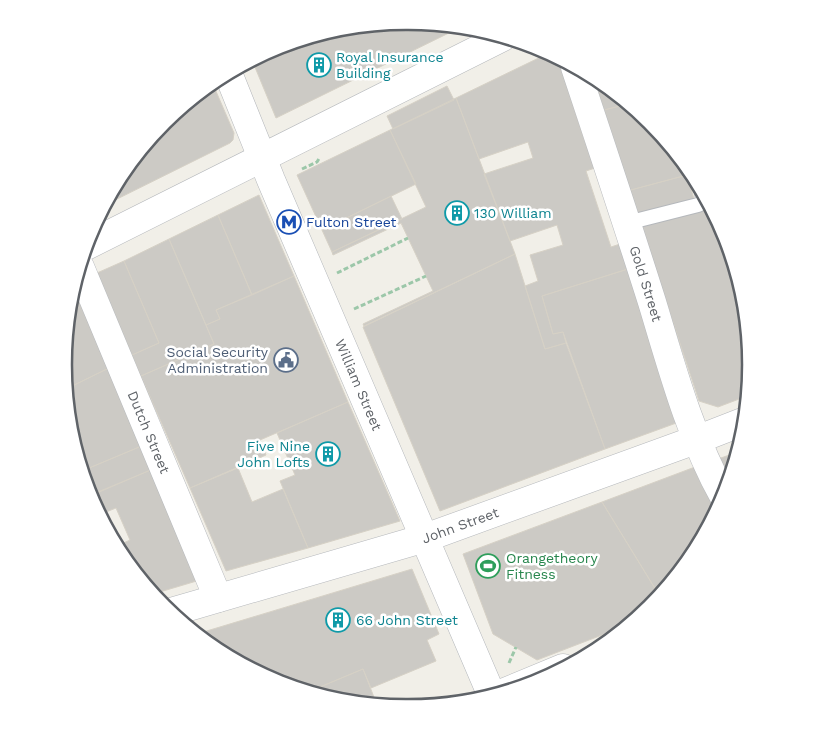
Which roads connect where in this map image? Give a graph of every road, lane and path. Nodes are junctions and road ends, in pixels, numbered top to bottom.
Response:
1 (495, 41) edge
2 (579, 78) edge
3 (231, 80) edge
4 (261, 157) junction
5 (315, 163) dead end
6 (302, 169) dead end
7 (700, 204) edge
8 (627, 222) junction
9 (408, 238) dead end
10 (96, 241) edge
11 (340, 271) dead end
12 (426, 276) dead end
13 (84, 277) edge
14 (356, 308) dead end
15 (736, 425) edge
16 (697, 440) junction
17 (719, 486) edge
18 (425, 538) junction
19 (218, 598) junction
20 (179, 610) edge
21 (489, 689) edge

1 - 4 street
2 - 8 street, Gold Street
3 - 4 street, William Street
4 - 10 street
4 - 18 street, William Street
5 - 6 path
7 - 8 lane
8 - 16 street, Gold Street
9 - 11 path
12 - 14 path
13 - 19 street, Dutch Street
15 - 16 street, John Street
16 - 17 street, Gold Street
16 - 18 street, John Street
18 - 19 street, John Street
18 - 21 street, William Street
19 - 20 street, John Street

